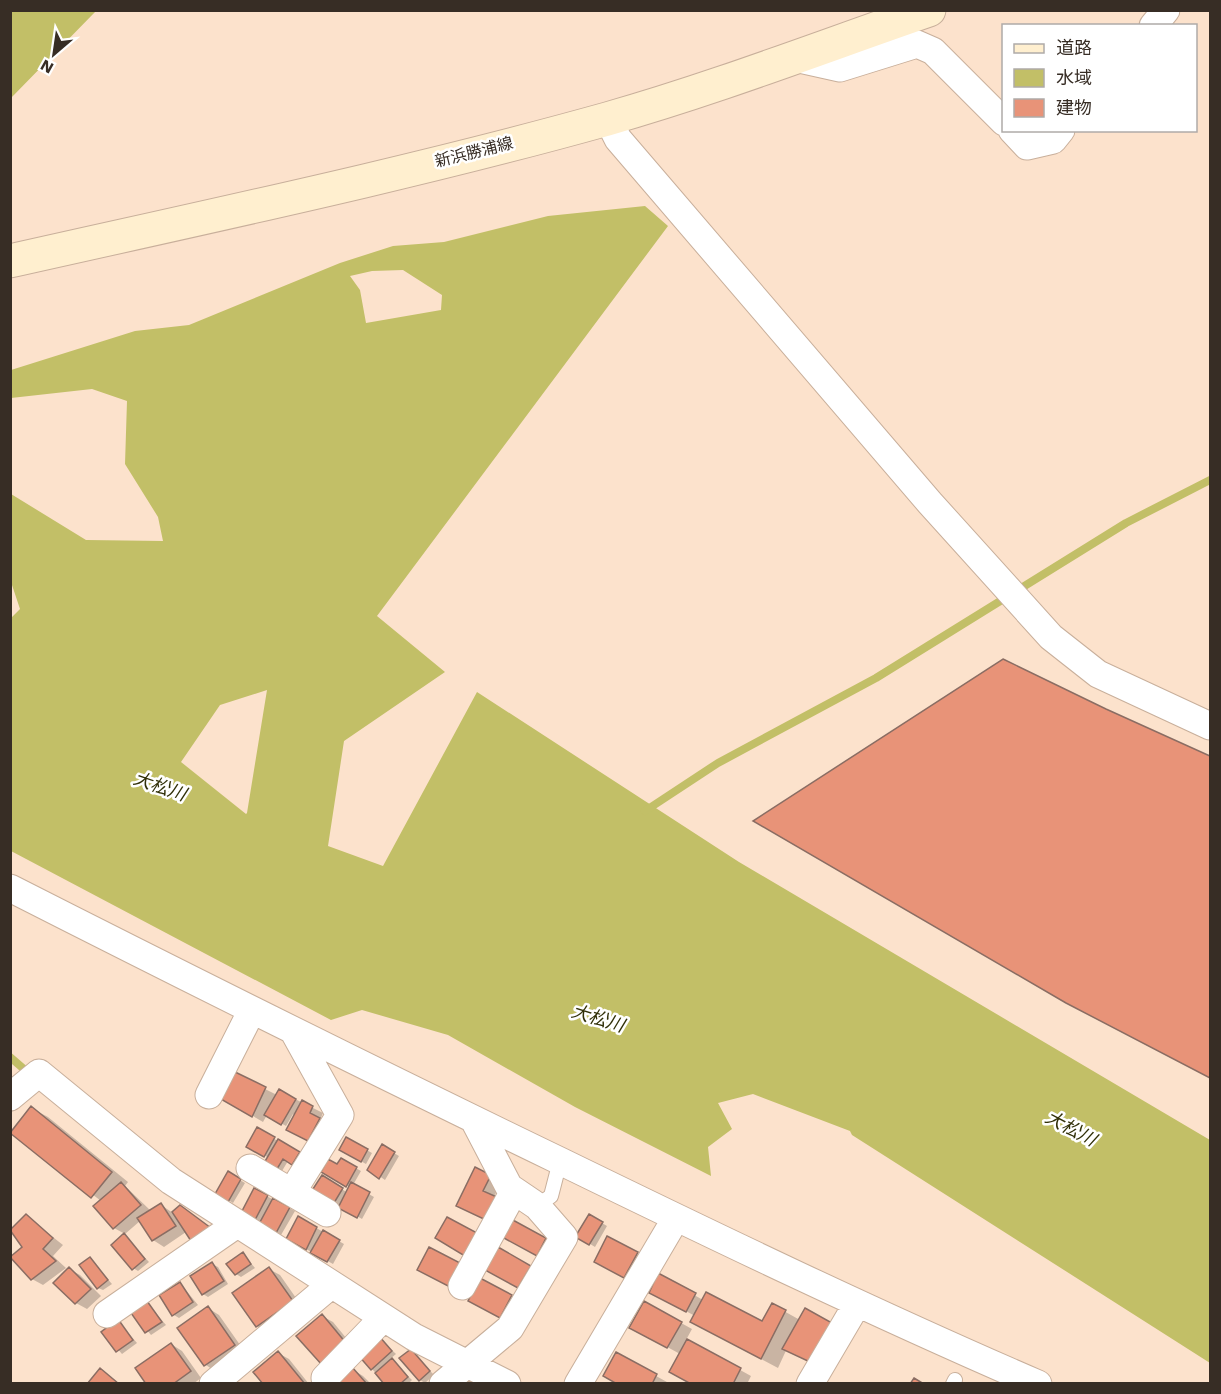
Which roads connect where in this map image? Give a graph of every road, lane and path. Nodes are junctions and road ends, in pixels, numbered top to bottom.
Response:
1 (929, 10) edge
2 (1166, 10) edge
3 (1155, 24) edge
4 (795, 58) junction
5 (608, 119) junction
6 (1002, 120) edge
7 (1014, 132) edge
8 (1059, 132) edge
9 (10, 261) edge
10 (1210, 726) edge
11 (10, 888) edge
12 (251, 1012) junction
13 (294, 1032) junction
14 (209, 1095) dead end
15 (10, 1097) edge
16 (474, 1120) junction
17 (560, 1161) junction
18 (250, 1168) dead end
19 (514, 1191) junction
20 (292, 1192) junction
21 (537, 1206) junction
22 (327, 1213) dead end
23 (676, 1218) junction
24 (237, 1224) junction
25 (331, 1285) junction
26 (462, 1286) dead end
27 (857, 1304) junction
28 (107, 1314) dead end
29 (383, 1318) junction
30 (468, 1364) junction
31 (325, 1378) dead end
32 (213, 1383) edge
33 (443, 1383) edge
34 (507, 1383) edge
35 (578, 1383) edge
36 (810, 1383) edge
37 (1038, 1383) edge

1 - 4 main road, 新浜勝浦線
2 - 3 street
4 - 5 main road, 新浜勝浦線
4 - 6 street
5 - 9 main road, 新浜勝浦線
5 - 10 street
7 - 8 street
11 - 12 street
12 - 13 street
12 - 14 street
13 - 16 street
13 - 20 street
15 - 24 street
16 - 17 street
16 - 19 street
17 - 21 lane
17 - 23 street
18 - 20 street
19 - 21 street
19 - 26 street
20 - 22 street
21 - 30 street
23 - 27 street
23 - 35 street
24 - 25 street
24 - 28 street
25 - 29 street
25 - 32 street
27 - 36 street
27 - 37 street
29 - 30 street
29 - 31 street
30 - 33 street
30 - 34 street

